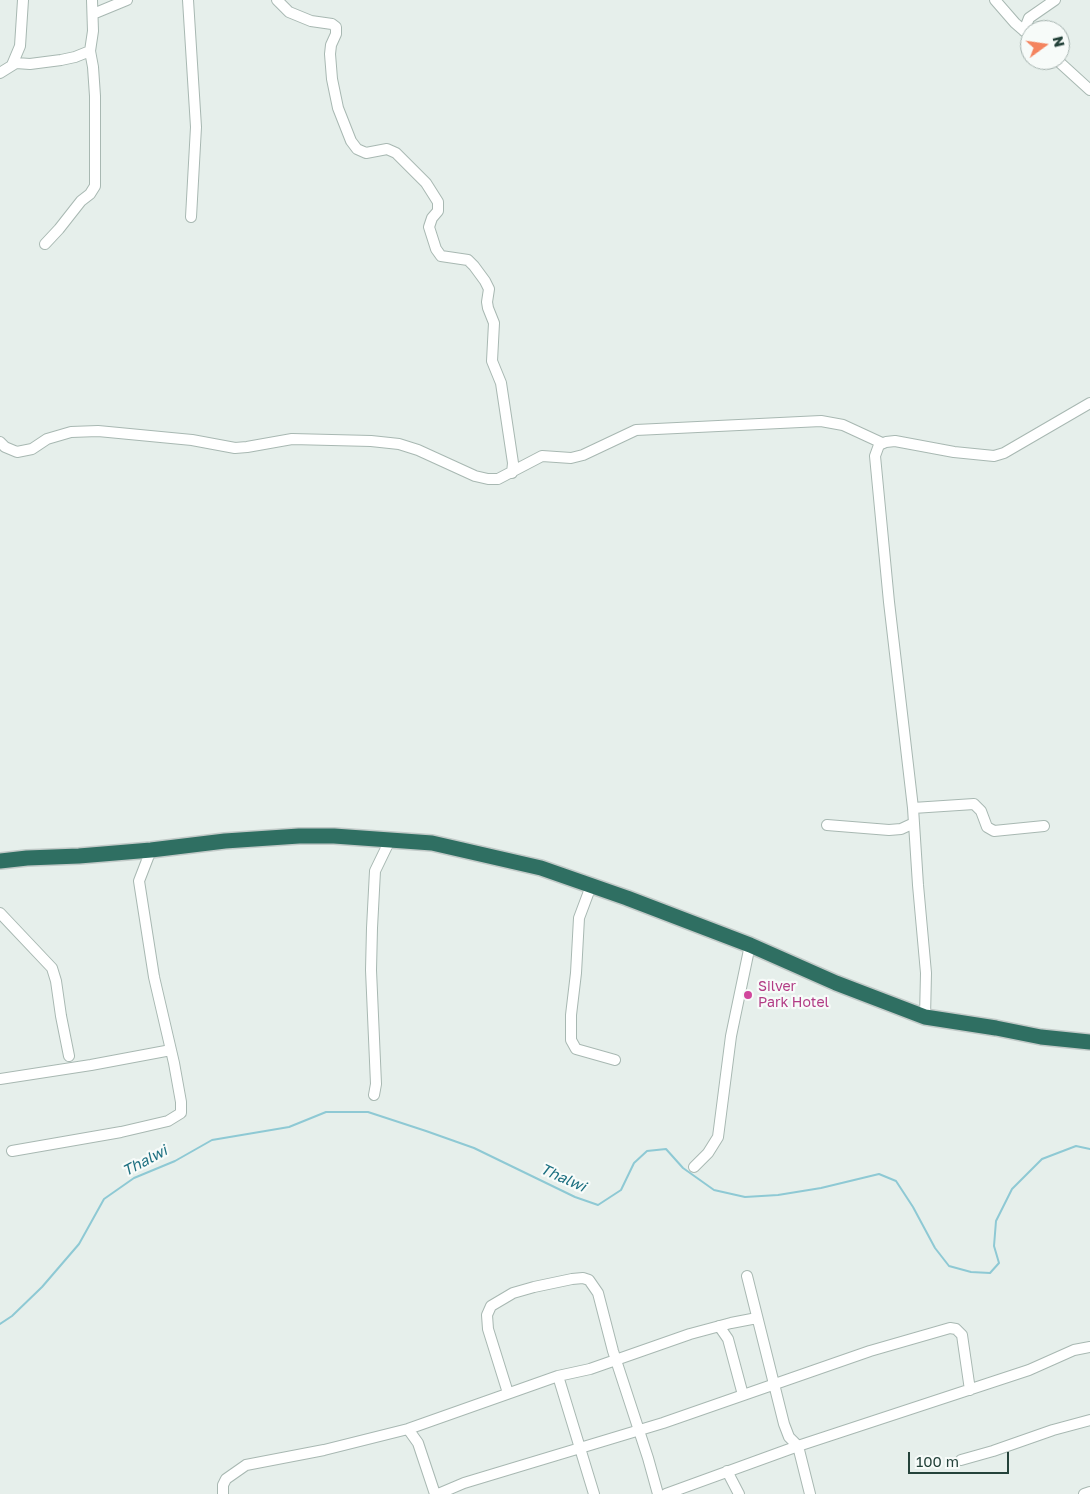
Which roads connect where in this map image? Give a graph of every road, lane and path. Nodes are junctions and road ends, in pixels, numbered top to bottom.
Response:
1 (23, 0) edge
2 (92, 0) edge
3 (127, 0) edge
4 (188, 0) edge
5 (277, 0) edge
6 (995, 0) edge
7 (1055, 0) edge
8 (93, 14) junction
9 (1029, 20) edge
10 (1020, 27) edge
11 (90, 51) junction
12 (12, 66) junction
13 (1068, 70) edge
14 (0, 73) edge
15 (1090, 90) edge
16 (190, 217) dead end
17 (45, 244) dead end
18 (1090, 403) edge
19 (0, 442) edge
20 (882, 443) junction
21 (512, 473) junction
22 (913, 808) junction
23 (914, 823) junction
24 (827, 825) dead end
25 (1044, 826) dead end
26 (390, 840) junction
27 (151, 850) junction
28 (0, 860) edge
29 (591, 886) junction
30 (0, 912) edge
31 (750, 945) junction
32 (926, 1017) junction
33 (1090, 1042) edge
34 (171, 1050) junction
35 (70, 1056) dead end
36 (615, 1060) dead end
37 (0, 1079) edge
38 (374, 1095) dead end
39 (12, 1151) dead end
40 (694, 1167) dead end
41 (747, 1276) dead end
42 (756, 1318) junction
43 (720, 1326) junction
44 (1090, 1347) edge
45 (616, 1360) junction
46 (558, 1376) junction
47 (775, 1384) junction
48 (970, 1390) junction
49 (508, 1393) junction
50 (743, 1395) junction
51 (1090, 1420) edge
52 (408, 1429) junction
53 (639, 1431) junction
54 (798, 1446) junction
55 (580, 1449) junction
56 (961, 1460) dead end
57 (728, 1471) junction
58 (1090, 1492) edge
59 (223, 1494) edge
60 (437, 1494) edge
61 (594, 1494) edge
62 (665, 1494) edge
63 (739, 1494) edge
64 (810, 1494) edge
65 (1084, 1494) edge

1 - 12 street
2 - 8 street
3 - 8 street
4 - 16 street
5 - 21 street
6 - 10 street
7 - 9 street
8 - 11 street
11 - 12 street
11 - 17 street
12 - 14 street
13 - 15 street
18 - 20 street
19 - 21 street
20 - 21 street
20 - 22 street
22 - 23 street
22 - 25 street
23 - 24 street
23 - 32 street
26 - 27 highway
26 - 29 highway
26 - 38 street
27 - 28 highway
27 - 34 street
29 - 31 highway
29 - 36 street
30 - 35 street
31 - 32 highway
31 - 40 street
32 - 33 highway
34 - 37 street
34 - 39 street
41 - 42 street
42 - 43 street
42 - 47 street
43 - 45 street
43 - 50 street
44 - 48 street
45 - 46 street
45 - 49 street
45 - 53 street
46 - 49 street
46 - 55 street
47 - 48 street
47 - 50 street
47 - 54 street
48 - 54 street
49 - 52 street
50 - 53 street
51 - 56 street
52 - 59 street
52 - 60 street
53 - 55 street
53 - 62 street
54 - 57 street
54 - 64 street
55 - 60 street
55 - 61 street
57 - 62 street
57 - 63 street
58 - 65 street

